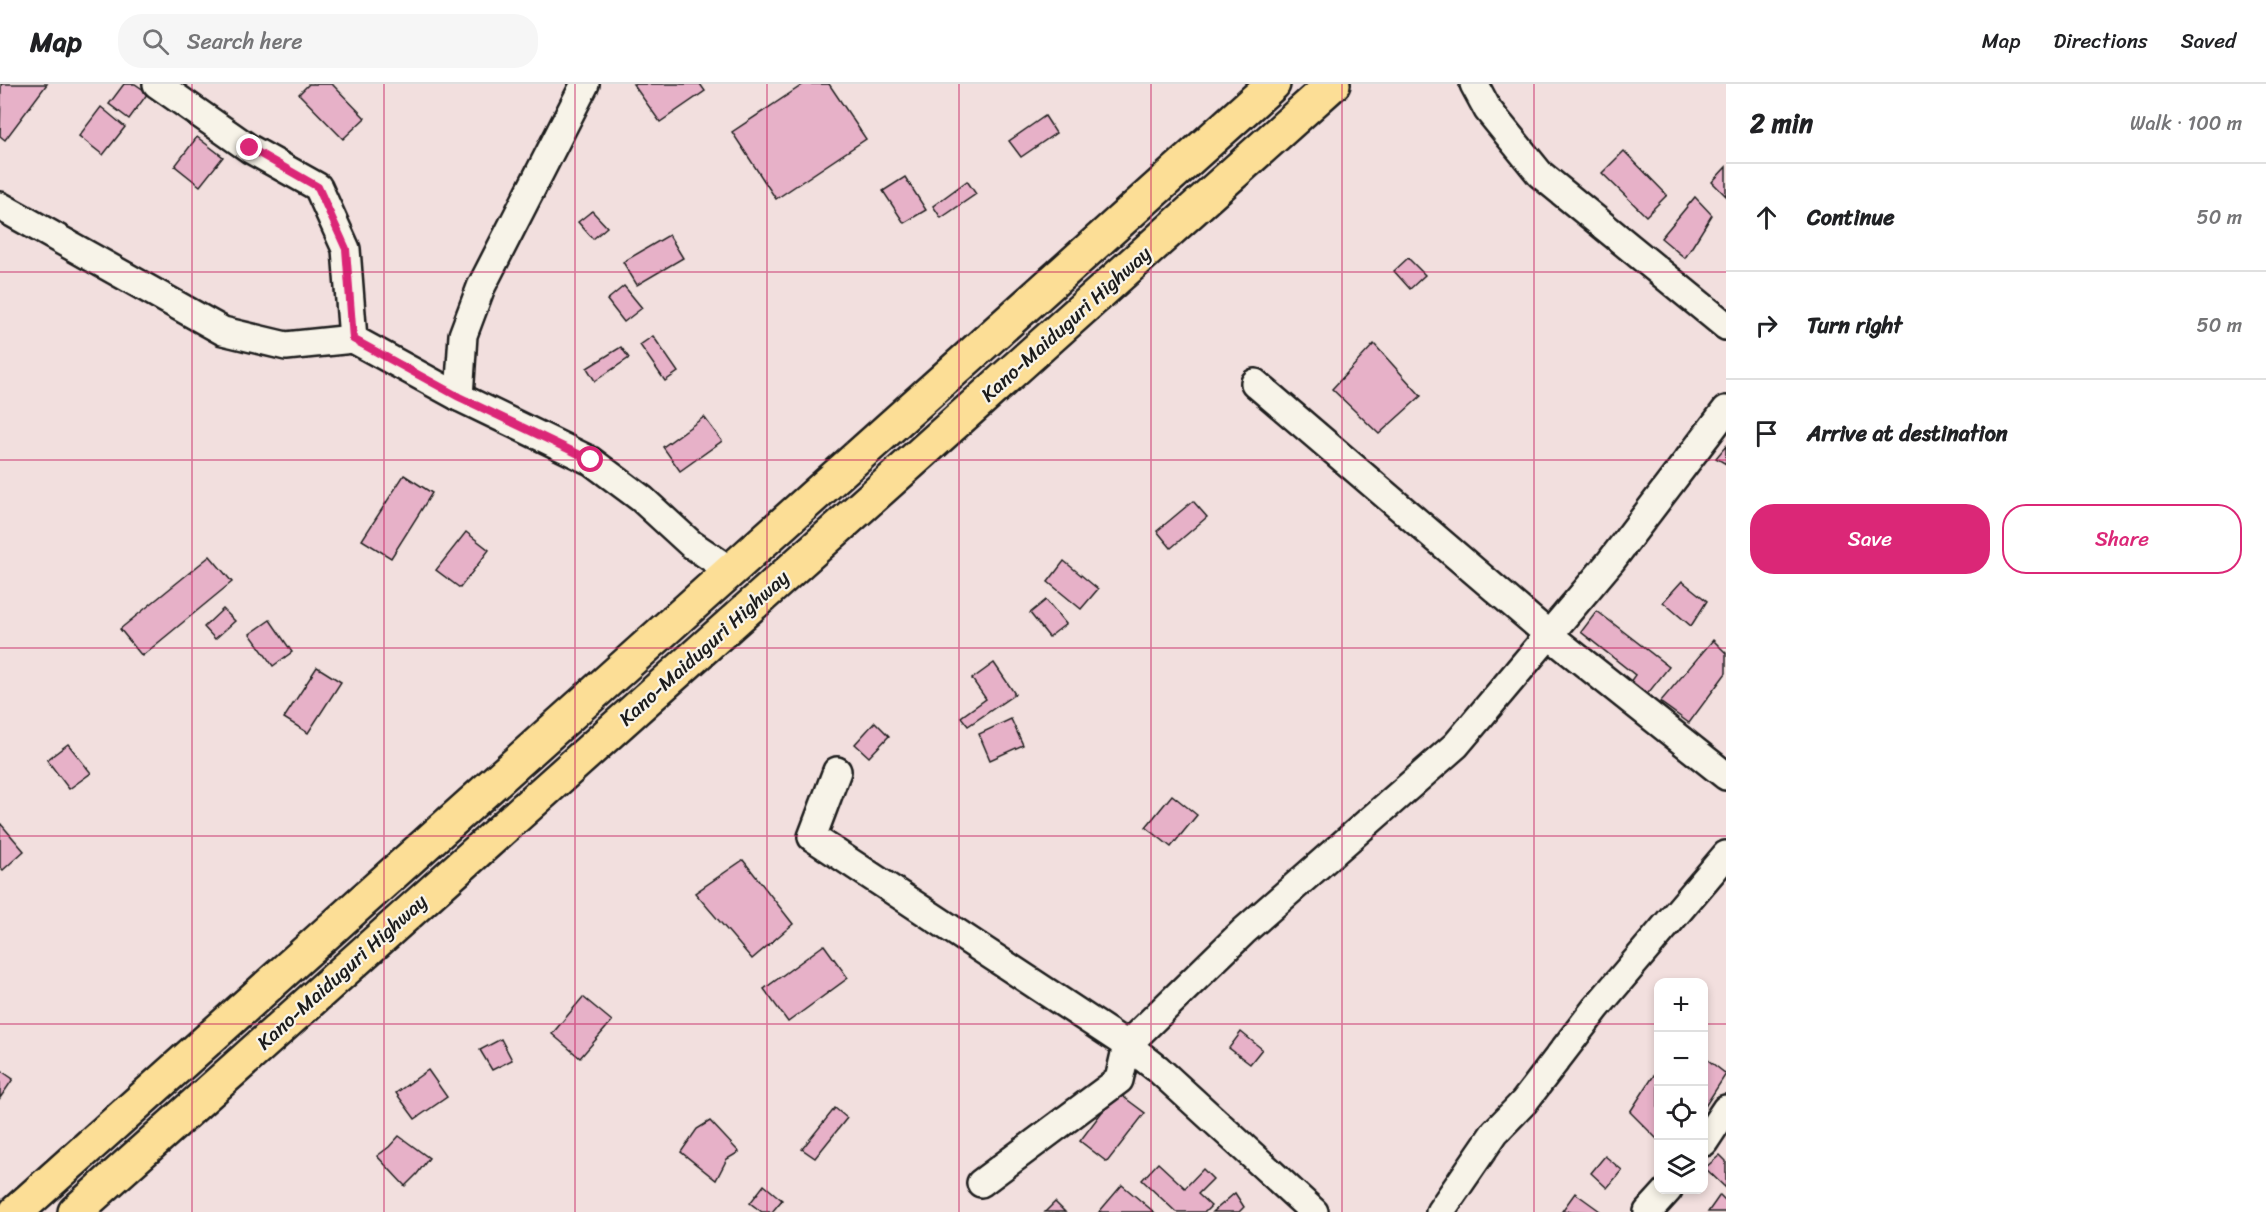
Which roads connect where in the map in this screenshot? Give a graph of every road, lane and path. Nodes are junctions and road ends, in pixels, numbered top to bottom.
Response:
1 (157, 84) edge
2 (585, 84) edge
3 (1273, 84) edge
4 (1333, 84) edge
5 (1474, 84) edge
6 (1220, 131) junction
7 (1248, 160) junction
8 (0, 206) edge
9 (1726, 326) edge
10 (353, 339) junction
11 (1256, 383) dead end
12 (459, 397) junction
13 (1726, 410) edge
14 (731, 571) junction
15 (1549, 635) junction
16 (837, 771) dead end
17 (1726, 776) edge
18 (1726, 855) edge
19 (1127, 1045) junction
20 (1726, 1109) edge
21 (1705, 1140) edge
22 (981, 1183) dead end
23 (1664, 1194) edge
24 (16, 1212) edge
25 (75, 1212) edge
26 (1314, 1212) edge
27 (1440, 1212) edge
28 (1648, 1212) edge

1 - 10 street
2 - 12 street
3 - 6 highway, Kano-Maiduguri Highway
4 - 7 highway, Kano-Maiduguri Highway
5 - 9 street
6 - 7 highway
6 - 14 highway, Kano-Maiduguri Highway
7 - 25 highway, Kano-Maiduguri Highway
8 - 10 street
10 - 12 street
11 - 15 street
12 - 14 street
13 - 15 street
14 - 24 highway, Kano-Maiduguri Highway
15 - 17 street
15 - 19 street
16 - 19 street
18 - 27 street
19 - 22 street
19 - 26 street
20 - 21 street
23 - 28 street

